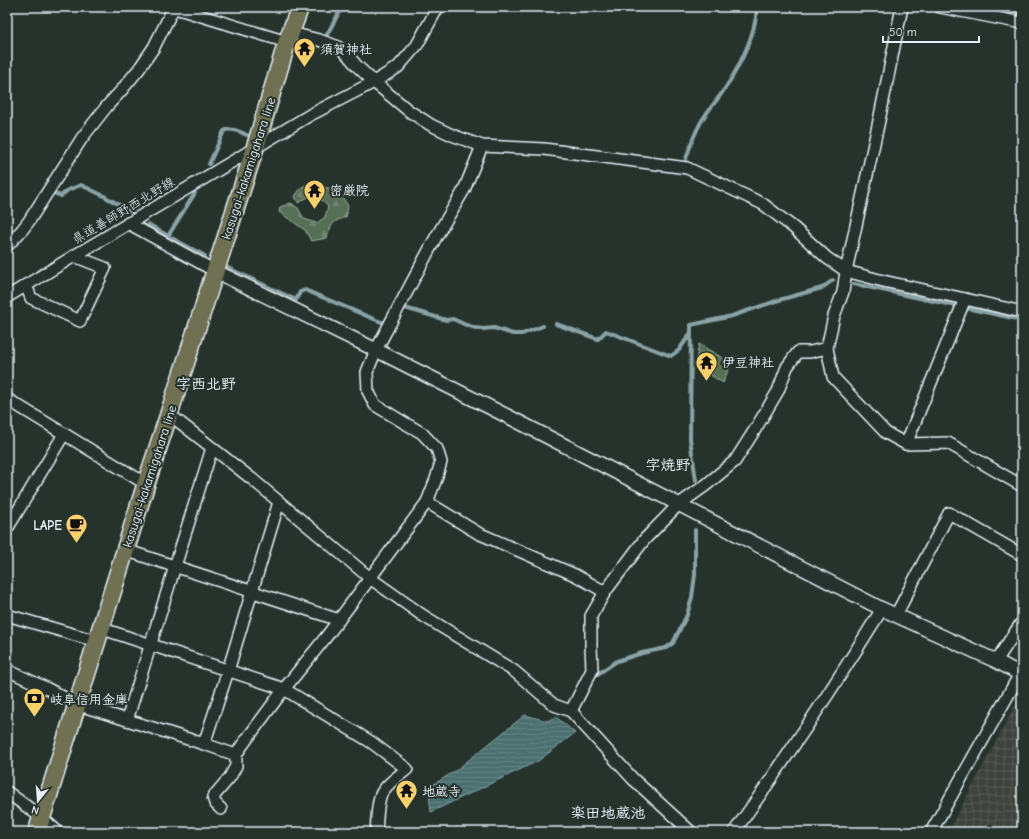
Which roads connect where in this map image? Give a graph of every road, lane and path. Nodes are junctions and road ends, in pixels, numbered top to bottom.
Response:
1 (173, 7) edge
2 (300, 7) edge
3 (438, 7) edge
4 (902, 7) edge
5 (940, 7) edge
6 (1022, 23) edge
7 (289, 37) junction
8 (374, 82) junction
9 (482, 146) junction
10 (255, 148) junction
11 (128, 223) junction
12 (7, 246) edge
13 (74, 256) junction
14 (215, 271) junction
15 (846, 271) junction
16 (26, 285) junction
17 (7, 298) edge
18 (965, 298) junction
19 (1022, 312) edge
20 (827, 348) junction
21 (376, 350) junction
22 (7, 399) edge
23 (169, 414) junction
24 (64, 434) junction
25 (906, 444) junction
26 (212, 448) junction
27 (146, 484) junction
28 (1022, 486) edge
29 (278, 502) junction
30 (427, 502) junction
31 (678, 505) junction
32 (7, 529) edge
33 (125, 550) junction
34 (1022, 555) edge
35 (175, 566) junction
36 (370, 578) junction
37 (251, 591) junction
38 (606, 592) junction
39 (882, 609) junction
40 (7, 615) edge
41 (896, 615) junction
42 (339, 620) junction
43 (1022, 622) edge
44 (98, 635) junction
45 (150, 645) junction
46 (996, 661) junction
47 (7, 670) edge
48 (228, 671) junction
49 (1021, 675) edge
50 (284, 689) junction
51 (76, 704) junction
52 (571, 711) junction
53 (127, 720) junction
54 (204, 744) junction
55 (236, 755) junction
56 (7, 792) edge
57 (221, 809) dead end
58 (39, 824) edge
59 (58, 832) edge
60 (376, 832) edge
61 (691, 832) edge
62 (734, 832) edge
63 (931, 832) edge

1 - 7 street
1 - 12 street
2 - 7 main road, kasugai-kakamigahara line
3 - 8 street, 県道善師野西北野線
4 - 15 street
5 - 6 street
7 - 8 street
7 - 10 main road, kasugai-kakamigahara line
8 - 9 street
8 - 10 street, 県道善師野西北野線
9 - 15 street
9 - 21 street
10 - 11 street, 県道善師野西北野線
10 - 14 main road, kasugai-kakamigahara line
11 - 13 street, 県道善師野西北野線
11 - 14 street
13 - 16 street, 県道善師野西北野線
13 - 16 street
14 - 21 street
14 - 23 main road, kasugai-kakamigahara line
15 - 18 street
15 - 20 street
16 - 17 street, 県道善師野西北野線
18 - 19 street
18 - 25 street
20 - 25 street
20 - 31 street
21 - 30 street
21 - 31 street
22 - 24 street
23 - 26 street
23 - 27 main road, kasugai-kakamigahara line
24 - 27 street
24 - 32 street
25 - 28 street
26 - 29 street
26 - 35 street
27 - 33 main road, kasugai-kakamigahara line
29 - 36 street
29 - 37 street
30 - 36 street
30 - 38 street
31 - 38 street
31 - 39 street
33 - 35 street
33 - 44 main road, kasugai-kakamigahara line
34 - 41 street
35 - 37 street
35 - 45 street
36 - 42 street
36 - 52 street
37 - 42 street
37 - 48 street
38 - 52 street
39 - 41 street
39 - 62 street
40 - 44 street
41 - 46 street
42 - 50 street
43 - 46 street
44 - 45 street
44 - 51 main road, kasugai-kakamigahara line
45 - 48 street
45 - 53 street
46 - 49 street
47 - 51 street
48 - 50 street
48 - 54 street
49 - 63 street
50 - 55 street
50 - 60 street
51 - 53 street
51 - 58 main road, kasugai-kakamigahara line
52 - 61 street
53 - 54 street
54 - 55 street
55 - 57 street
56 - 58 street
58 - 59 street

